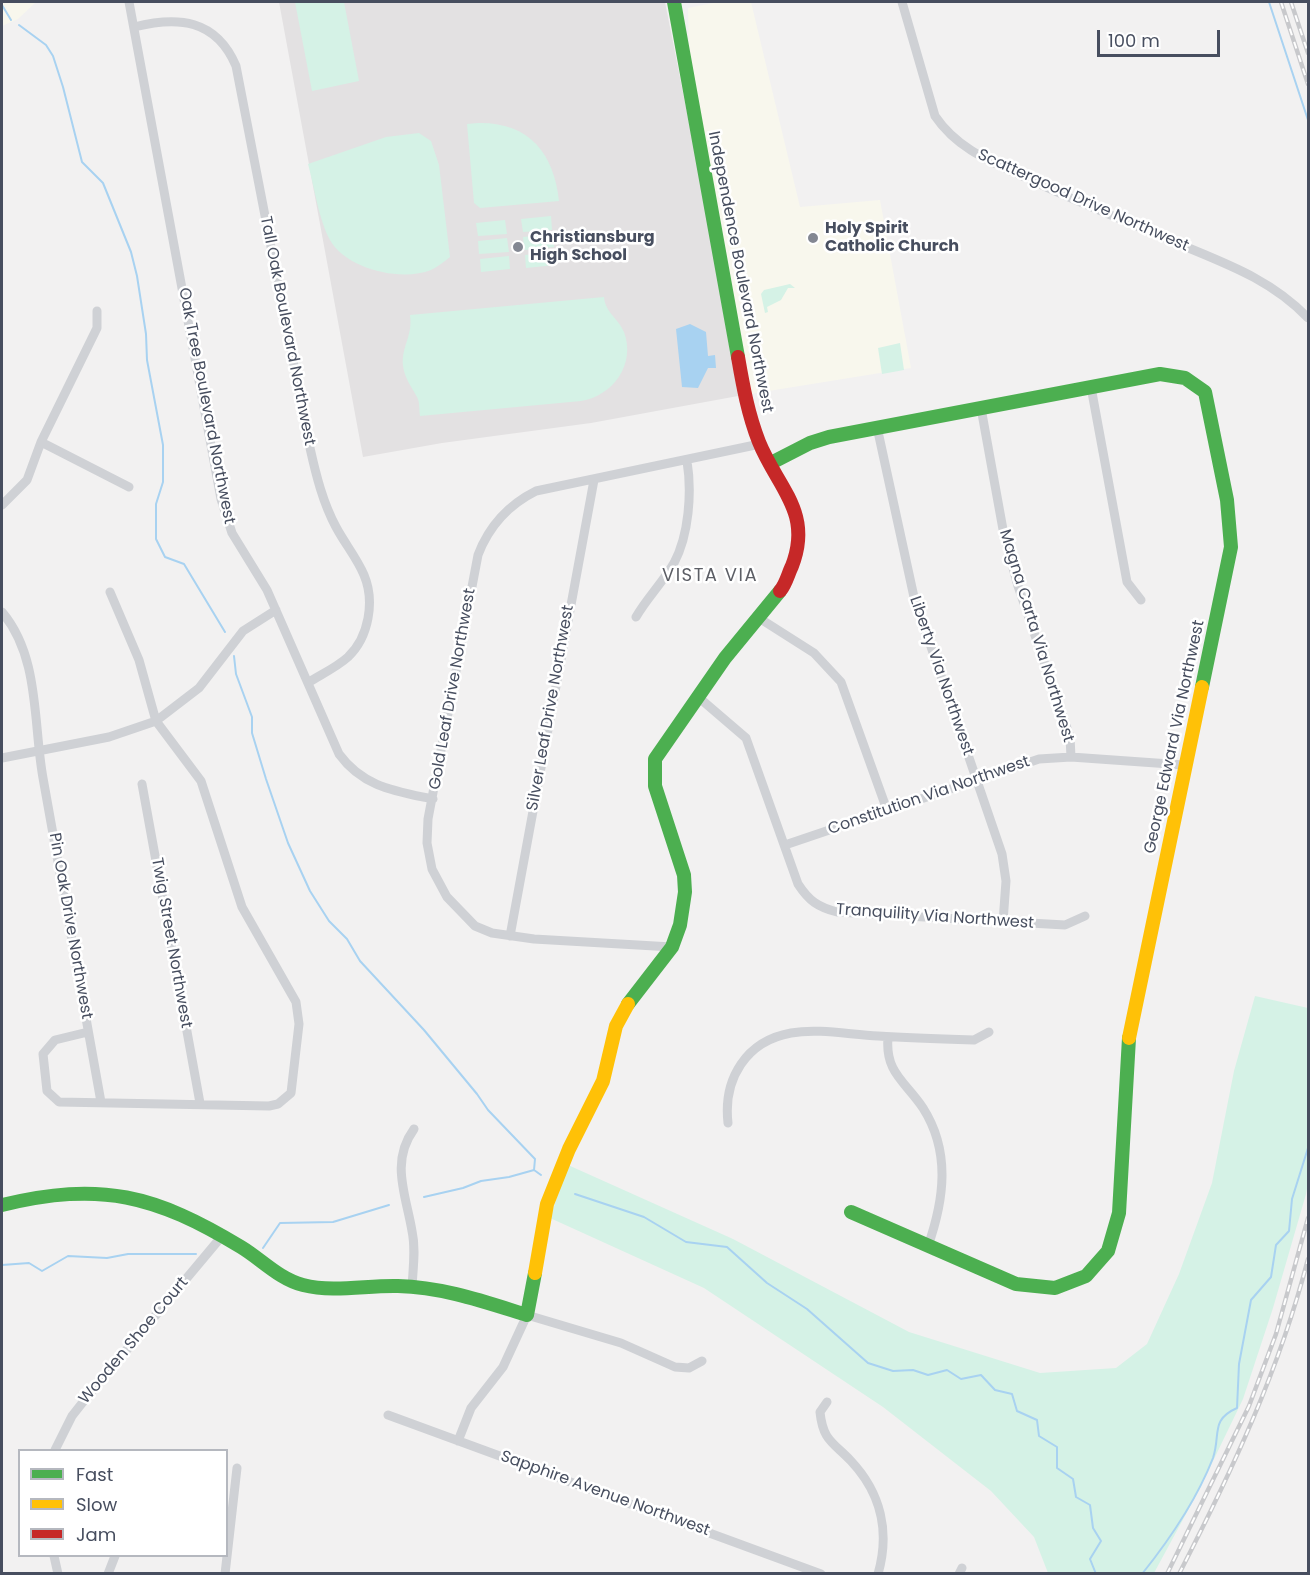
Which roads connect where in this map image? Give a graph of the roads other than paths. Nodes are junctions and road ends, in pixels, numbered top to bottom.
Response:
1 (129, 2) edge
2 (674, 2) edge
3 (902, 2) edge
4 (134, 27) junction
5 (97, 311) dead end
6 (1308, 318) edge
7 (1090, 387) junction
8 (981, 408) junction
9 (878, 428) junction
10 (41, 442) junction
11 (760, 444) junction
12 (687, 461) junction
13 (771, 463) junction
14 (594, 480) junction
15 (129, 488) dead end
16 (2, 505) edge
17 (110, 592) dead end
18 (1141, 600) dead end
19 (276, 610) junction
20 (2, 612) edge
21 (636, 617) dead end
22 (759, 618) junction
23 (6, 627) edge
24 (309, 682) junction
25 (697, 696) junction
26 (156, 721) junction
27 (38, 751) junction
28 (1071, 757) junction
29 (2, 758) edge
30 (1184, 765) junction
31 (976, 779) junction
32 (142, 784) dead end
33 (433, 799) junction
34 (887, 810) junction
35 (785, 845) junction
36 (1085, 916) dead end
37 (1003, 922) junction
38 (510, 936) junction
39 (672, 947) junction
40 (88, 1032) junction
41 (989, 1032) dead end
42 (888, 1037) junction
43 (101, 1102) junction
44 (200, 1103) junction
45 (728, 1123) dead end
46 (414, 1129) dead end
47 (2, 1205) edge
48 (851, 1212) dead end
49 (222, 1236) junction
50 (928, 1246) junction
51 (412, 1287) junction
52 (527, 1316) junction
53 (702, 1361) dead end
54 (827, 1402) dead end
55 (388, 1415) dead end
56 (458, 1441) junction
57 (56, 1449) edge
58 (237, 1468) dead end
59 (228, 1548) edge
60 (54, 1557) edge
61 (115, 1557) edge
62 (227, 1557) edge
63 (58, 1574) edge
64 (108, 1574) edge
65 (225, 1574) edge
66 (821, 1574) edge
67 (878, 1574) edge

1 - 4 street, Oak Tree Boulevard Northwest
2 - 11 street, Independence Boulevard Northwest
3 - 6 street, Scattergood Drive Northwest
4 - 19 street, Oak Tree Boulevard Northwest
4 - 24 street, Tall Oak Boulevard Northwest
5 - 10 street
7 - 8 street, George Edward Via Northwest
7 - 18 street
7 - 30 street, George Edward Via Northwest
8 - 9 street, George Edward Via Northwest
8 - 28 street, Magna Carta Via Northwest
9 - 13 street, George Edward Via Northwest
9 - 31 street, Liberty Via Northwest
10 - 15 street
10 - 16 street
11 - 12 street, Gold Leaf Drive Northwest
11 - 13 street, Independence Boulevard Northwest
12 - 14 street, Gold Leaf Drive Northwest
12 - 21 street
13 - 22 street, Independence Boulevard Northwest
14 - 33 street, Gold Leaf Drive Northwest
14 - 38 street, Silver Leaf Drive Northwest
17 - 26 street
19 - 24 street, Oak Tree Boulevard Northwest
19 - 26 street
20 - 23 street, Pin Oak Drive Northwest
22 - 25 street, Independence Boulevard Northwest
22 - 34 street
23 - 27 street, Pin Oak Drive Northwest
24 - 33 street, Oak Tree Boulevard Northwest
25 - 35 street, Tranquility Via Northwest
25 - 39 street, Independence Boulevard Northwest
26 - 27 street
26 - 44 street
27 - 29 street
27 - 40 street, Pin Oak Drive Northwest
28 - 30 street, Constitution Via Northwest
28 - 31 street, Constitution Via Northwest
30 - 50 street, George Edward Via Northwest
31 - 34 street, Constitution Via Northwest
31 - 37 street, Liberty Via Northwest
32 - 44 street, Twig Street Northwest
33 - 38 street, Gold Leaf Drive Northwest
34 - 35 street, Constitution Via Northwest
35 - 37 street, Tranquility Via Northwest
36 - 37 street, Tranquility Via Northwest
38 - 39 street, Gold Leaf Drive Northwest
39 - 52 street, Independence Boulevard Northwest
40 - 43 street, Pin Oak Drive Northwest
40 - 43 street
41 - 42 street
42 - 45 street
42 - 50 street
43 - 44 street
46 - 51 street
47 - 49 street
48 - 50 street, George Edward Via Northwest
49 - 51 street
49 - 57 street, Wooden Shoe Court
51 - 52 street
52 - 53 street
52 - 56 street, Independence Boulevard Northwest
54 - 67 street
55 - 56 street, Sapphire Avenue Northwest
56 - 66 street, Sapphire Avenue Northwest
58 - 59 street
60 - 63 street
61 - 64 street
62 - 65 street

